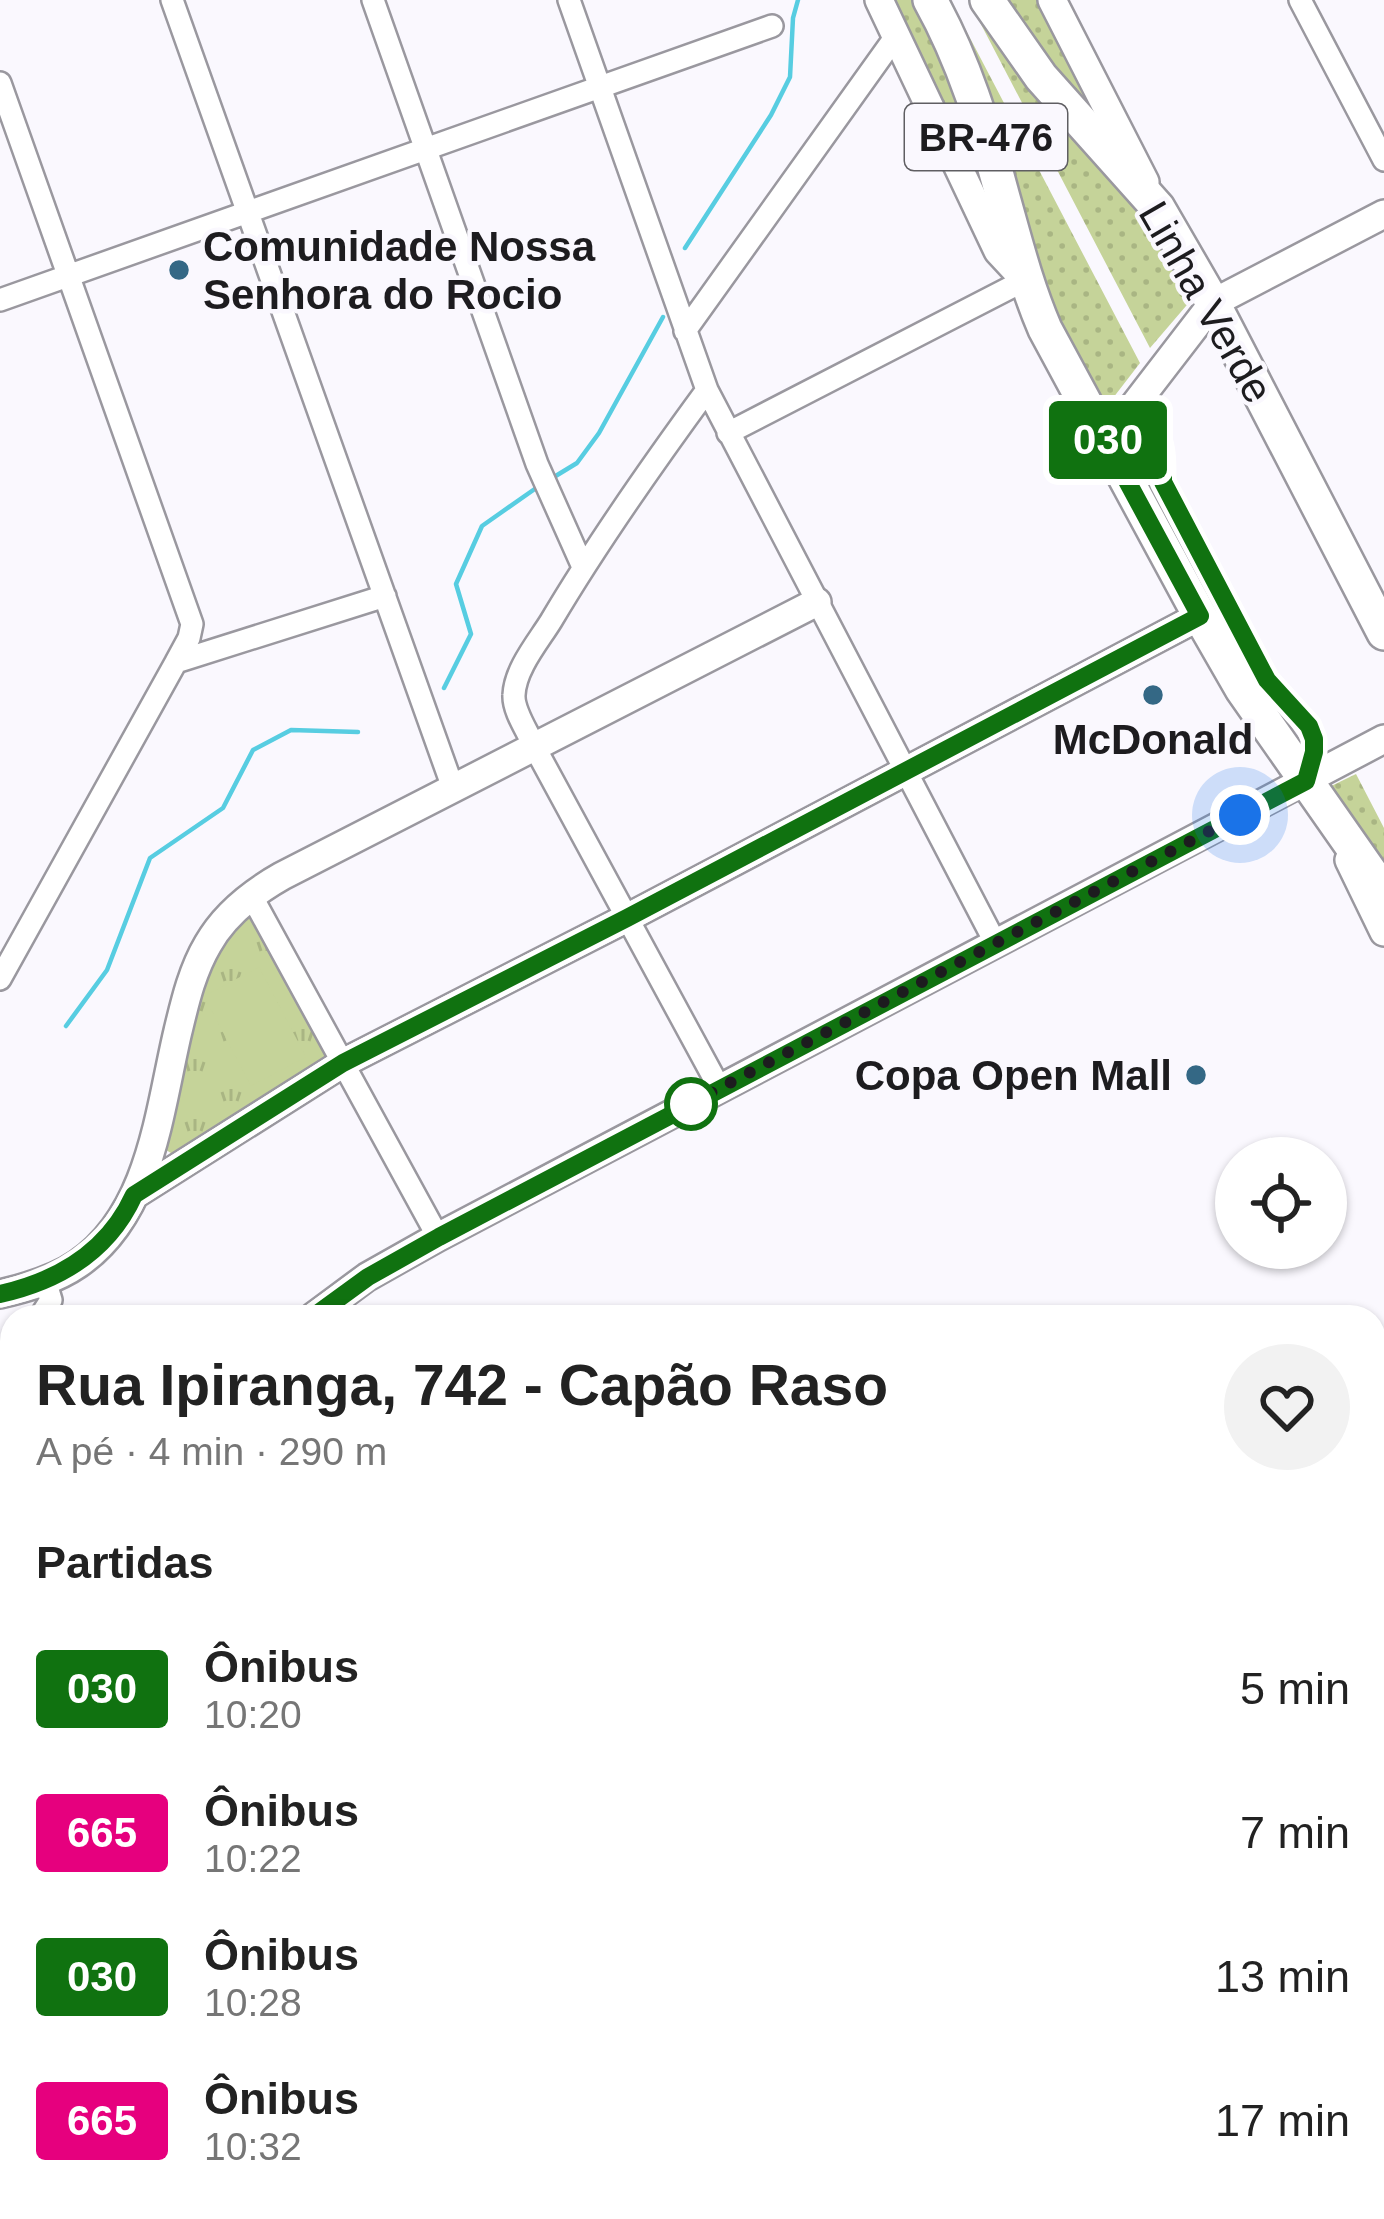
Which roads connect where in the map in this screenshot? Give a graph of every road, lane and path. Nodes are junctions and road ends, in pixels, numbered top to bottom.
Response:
1 (172, 0) edge
2 (373, 0) edge
3 (569, 0) edge
4 (879, 0) edge
5 (930, 0) edge
6 (987, 0) edge
7 (1052, 0) edge
8 (1300, 0) edge
9 (772, 26) dead end
10 (896, 36) junction
11 (0, 83) edge
12 (599, 87) junction
13 (426, 149) junction
14 (1384, 160) edge
15 (1158, 208) junction
16 (248, 212) junction
17 (1384, 214) edge
18 (68, 276) junction
19 (1025, 280) junction
20 (0, 300) edge
21 (1213, 303) junction
22 (685, 331) junction
23 (707, 390) junction
24 (728, 433) junction
25 (1106, 442) junction
26 (583, 567) junction
27 (385, 596) junction
28 (817, 602) junction
29 (1200, 616) junction
30 (1384, 633) edge
31 (176, 662) junction
32 (1384, 740) edge
33 (535, 746) junction
34 (906, 771) junction
35 (454, 788) junction
36 (1315, 794) junction
37 (1384, 892) edge
38 (251, 896) junction
39 (627, 918) junction
40 (1384, 932) edge
41 (996, 944) junction
42 (0, 979) edge
43 (343, 1063) junction
44 (720, 1089) junction
45 (134, 1195) junction
46 (439, 1237) junction
47 (0, 1294) edge
48 (41, 1303) edge
49 (330, 1305) edge

1 - 16 street
2 - 13 street
3 - 12 street
4 - 10 main road
5 - 19 highway, BR-476
6 - 15 highway, Linha Verde / BR-476
7 - 15 main road
8 - 14 street
9 - 12 street
10 - 19 main road
10 - 22 street
11 - 18 street
12 - 13 street
12 - 22 street
13 - 16 street
13 - 26 street
15 - 21 highway, Linha Verde / BR-476
16 - 18 street
16 - 27 street
17 - 21 main road
18 - 20 street
18 - 31 street
19 - 24 street
19 - 25 highway, BR-476
21 - 25 main road
21 - 30 highway, Linha Verde / BR-476
22 - 23 street
23 - 24 street
23 - 26 street
24 - 28 street
25 - 29 highway, BR-476
26 - 33 street
27 - 31 street
27 - 35 street
28 - 33 main road
28 - 34 street
29 - 34 main road
29 - 36 highway, BR-476
31 - 42 street
32 - 36 main road
33 - 35 main road
33 - 39 street
34 - 39 main road
34 - 41 street
35 - 38 main road
36 - 37 highway, BR-476
36 - 40 main road
36 - 41 main road
38 - 43 street
38 - 45 main road
39 - 43 main road
39 - 44 street
41 - 44 main road
43 - 45 main road
43 - 46 street
44 - 46 main road
45 - 48 main road
46 - 49 main road
47 - 48 main road

